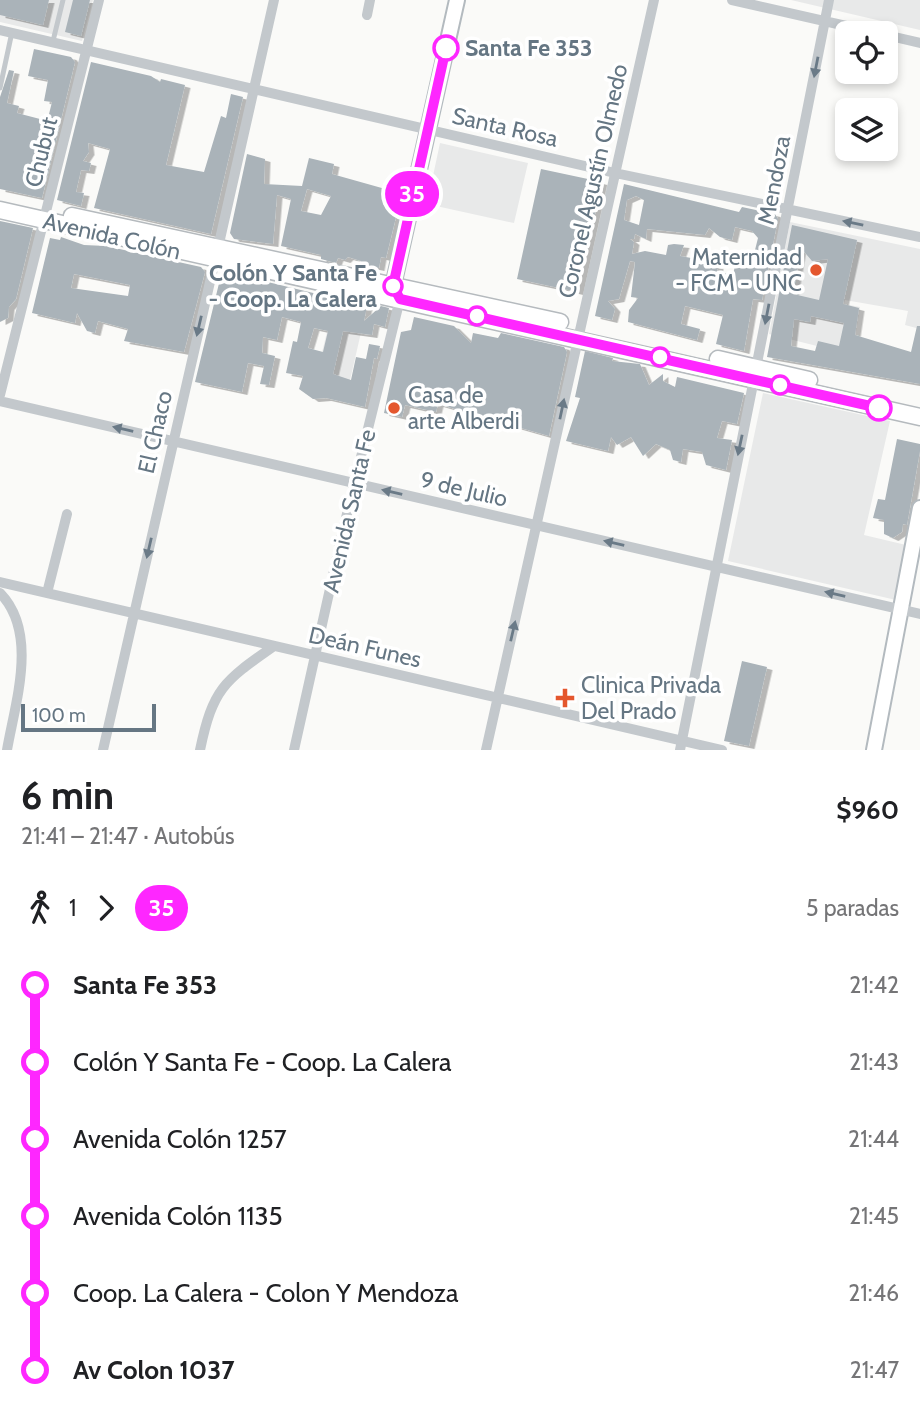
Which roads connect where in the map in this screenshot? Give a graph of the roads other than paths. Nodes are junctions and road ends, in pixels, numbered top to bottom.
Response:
1 (63, 0) edge
2 (99, 0) edge
3 (274, 0) edge
4 (370, 0) edge
5 (457, 0) edge
6 (654, 0) edge
7 (830, 0) edge
8 (739, 1) edge
9 (367, 15) dead end
10 (825, 21) junction
11 (835, 23) edge
12 (0, 30) edge
13 (12, 32) junction
14 (898, 38) edge
15 (53, 41) junction
16 (920, 43) edge
17 (87, 48) junction
18 (0, 88) edge
19 (254, 90) junction
20 (426, 128) junction
21 (615, 173) junction
22 (0, 199) edge
23 (788, 209) junction
24 (0, 210) edge
25 (45, 215) junction
26 (920, 237) edge
27 (216, 254) junction
28 (396, 293) junction
29 (579, 332) junction
30 (755, 373) junction
31 (0, 395) edge
32 (0, 401) edge
33 (920, 407) edge
34 (920, 417) edge
35 (173, 441) junction
36 (354, 483) junction
37 (920, 508) edge
38 (67, 514) dead end
39 (537, 525) junction
40 (715, 567) junction
41 (0, 582) edge
42 (0, 593) edge
43 (47, 593) junction
44 (902, 610) junction
45 (134, 613) junction
46 (920, 614) edge
47 (274, 646) junction
48 (316, 656) junction
49 (497, 698) junction
50 (681, 745) edge
51 (7, 750) edge
52 (103, 750) edge
53 (200, 750) edge
54 (294, 750) edge
55 (485, 750) edge
56 (722, 750) edge
57 (874, 750) edge

1 - 15 lane
2 - 17 street, Chubut
3 - 19 street, El Chaco
4 - 9 street
5 - 20 main road, Avenida Santa Fe
6 - 21 street, Coronel Agustín Olmedo
7 - 10 street, Mendoza
8 - 10 street
10 - 11 street
10 -> 23 street, Mendoza
12 - 13 street, Santa Rosa
13 - 15 street, Santa Rosa
13 - 18 lane
14 - 16 street
15 - 17 street, Santa Rosa
17 - 19 street, Santa Rosa
17 - 25 street, Chubut
19 - 20 street, Santa Rosa
19 - 27 street, El Chaco
20 - 21 street, Santa Rosa
20 - 28 main road, Avenida Santa Fe
21 - 23 street, Santa Rosa
21 - 29 street, Coronel Agustín Olmedo
22 - 25 main road, Avenida Colón
26 -> 23 street, Santa Rosa
23 -> 30 street, Mendoza
24 - 25 main road, Avenida Colón
25 - 27 main road, Avenida Colón
25 - 31 street, Chubut
27 - 28 main road, Avenida Colón
27 -> 35 street, El Chaco
28 - 29 main road, Avenida Colón
28 - 36 street, Avenida Santa Fe
29 - 30 main road, Avenida Colón
39 -> 29 street, Coronel Agustín Olmedo
30 - 33 main road, Avenida Colón
30 - 34 main road, Avenida Colón
30 -> 40 street, Mendoza
35 -> 32 street, 9 de Julio
35 - 36 street, 9 de Julio
35 -> 45 street, El Chaco
39 -> 36 street, 9 de Julio
36 - 48 street, Avenida Santa Fe
37 - 44 main road
38 - 43 street
40 -> 39 street, 9 de Julio
49 -> 39 street, Coronel Agustín Olmedo
44 -> 40 street, 9 de Julio
40 - 50 street, Mendoza
41 - 43 street, Deán Funes
42 - 51 street
43 - 45 street, Deán Funes
44 - 46 street, 9 de Julio
44 - 57 main road
45 - 47 street, Deán Funes
45 - 52 street, El Chaco
47 - 48 street, Deán Funes
47 - 53 street
48 - 49 street, Deán Funes
48 - 54 street, Avenida Santa Fe
49 - 50 street, Deán Funes
49 - 55 street, Coronel Agustín Olmedo
50 - 56 street, Deán Funes

